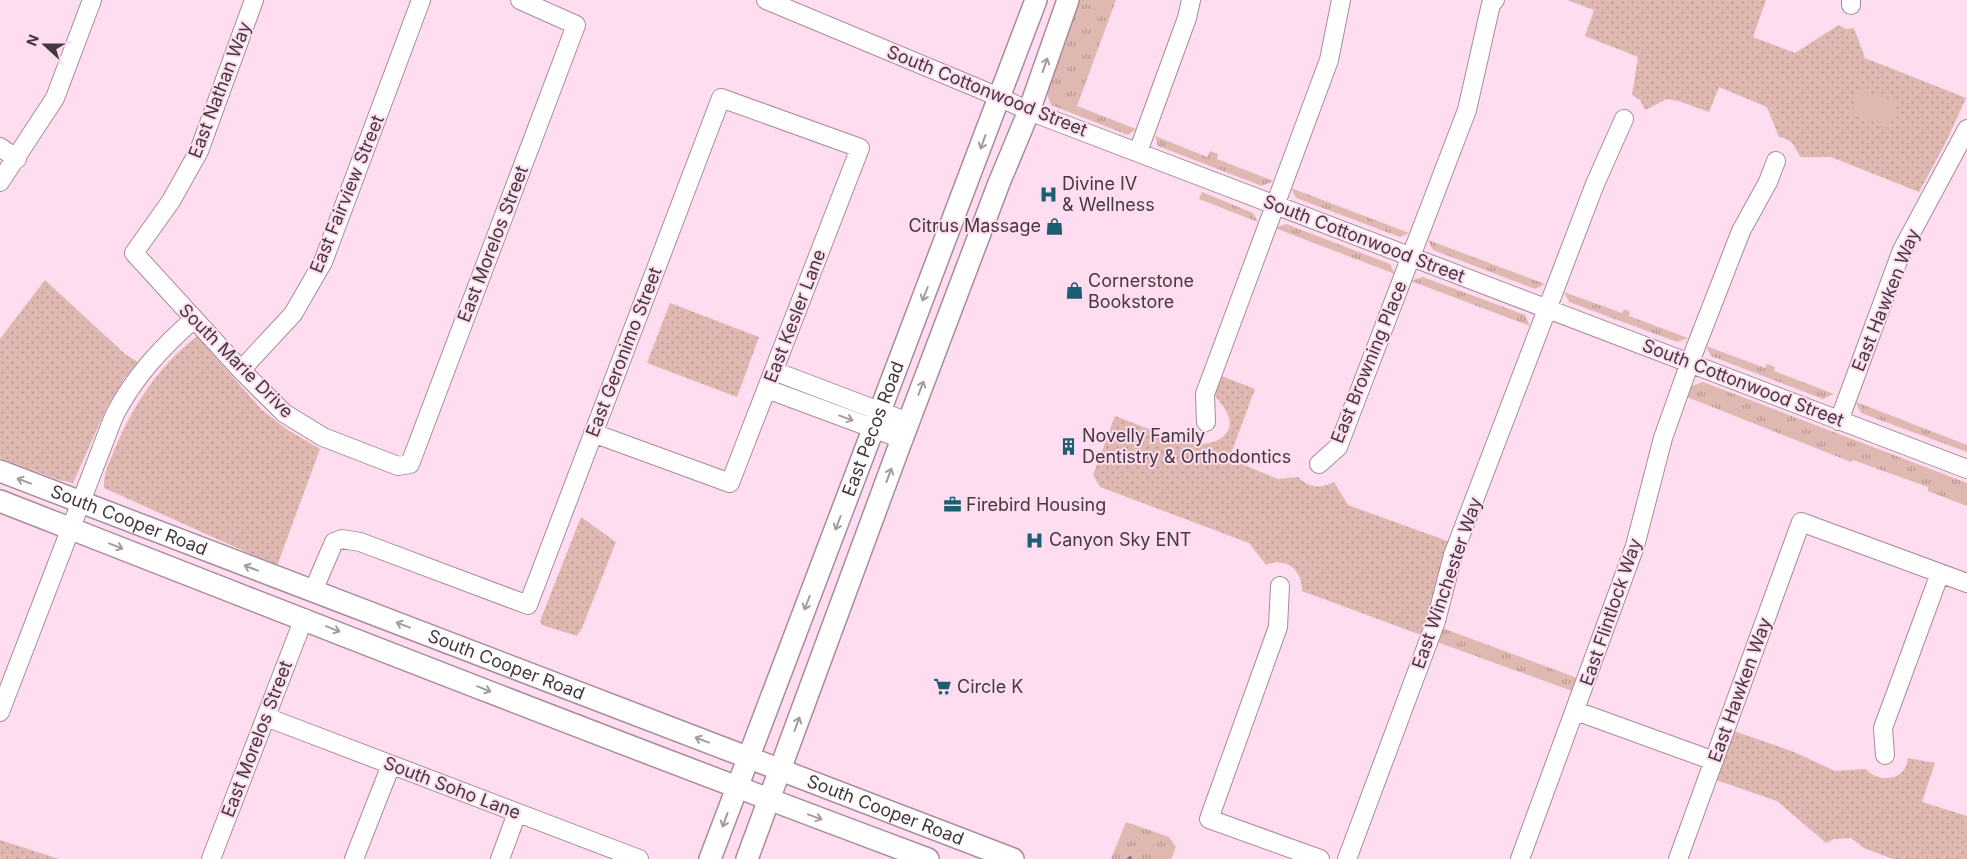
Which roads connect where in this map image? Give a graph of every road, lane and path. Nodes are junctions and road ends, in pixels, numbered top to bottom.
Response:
1 (92, 0) edge
2 (254, 0) edge
3 (421, 0) edge
4 (520, 0) edge
5 (766, 0) edge
6 (1036, 0) edge
7 (1068, 0) edge
8 (1191, 0) edge
9 (1341, 0) edge
10 (1495, 0) edge
11 (999, 96) junction
12 (721, 98) joint
13 (1029, 111) junction
14 (1624, 119) dead end
15 (1967, 129) edge
16 (0, 147) edge
17 (1138, 152) junction
18 (17, 159) junction
19 (1776, 161) dead end
20 (0, 182) edge
21 (1276, 206) junction
22 (134, 253) joint
23 (1411, 257) junction
24 (1548, 308) junction
25 (194, 319) junction
26 (1690, 362) junction
27 (240, 370) junction
28 (774, 371) junction
29 (811, 385) junction
30 (767, 388) junction
31 (830, 392) junction
32 (805, 402) junction
33 (823, 409) junction
34 (878, 420) junction
35 (1839, 421) junction
36 (1206, 422) dead end
37 (905, 430) junction
38 (593, 433) junction
39 (410, 464) joint
40 (1319, 464) dead end
41 (1967, 469) edge
42 (0, 471) edge
43 (0, 501) edge
44 (80, 503) junction
45 (70, 529) junction
46 (1940, 572) junction
47 (1967, 583) edge
48 (1280, 586) dead end
49 (313, 591) junction
50 (304, 618) junction
51 (1576, 711) junction
52 (0, 712) edge
53 (266, 717) junction
54 (1885, 755) dead end
55 (748, 758) junction
56 (1714, 761) junction
57 (391, 765) junction
58 (780, 770) junction
59 (736, 788) junction
60 (769, 800) junction
61 (517, 813) junction
62 (211, 859) edge
63 (354, 859) edge
64 (500, 859) edge
65 (639, 859) edge
66 (710, 859) edge
67 (747, 859) edge
68 (928, 859) edge
69 (1013, 859) edge
70 (1320, 859) edge
71 (1347, 859) edge
72 (1520, 859) edge
73 (1678, 859) edge

1 - 18 street
2 - 22 street, East Nathan Way
3 - 27 street, East Fairview Street
4 - 39 street, East Morelos Street
5 - 11 street, South Cottonwood Street
6 - 11 main road, East Pecos Road
13 -> 7 main road, East Pecos Road
8 - 17 street
9 - 21 street
10 - 23 street, East Browning Place
11 - 13 street, South Cottonwood Street
11 -> 34 main road, East Pecos Road
12 - 28 street, East Kesler Lane
12 - 38 street, East Geronimo Street
13 - 17 street, South Cottonwood Street
37 -> 13 main road, East Pecos Road
14 - 24 street, East Winchester Way
15 - 35 street, East Hawken Way
16 - 18 street
17 - 21 street, South Cottonwood Street
18 - 20 street
19 - 26 street, East Flintlock Way
21 - 23 street, South Cottonwood Street
21 - 36 street
22 - 25 street, South Marie Drive
23 - 24 street, South Cottonwood Street
23 - 40 street, East Browning Place
24 - 26 street, South Cottonwood Street
24 - 71 street, East Winchester Way
25 - 27 street, South Marie Drive
25 - 44 street
26 - 35 street, South Cottonwood Street
26 - 51 street, East Flintlock Way
27 - 39 street, South Marie Drive
28 - 29 street
28 - 30 street, East Kesler Lane
29 - 31 street
29 - 32 street
30 - 32 street
30 - 38 street, East Kesler Lane
31 - 33 street
31 - 34 street
32 - 33 street
33 -> 34 street
34 - 37 street
34 -> 55 main road, East Pecos Road
35 - 41 street, South Cottonwood Street
58 -> 37 main road, East Pecos Road
38 - 49 street, East Geronimo Street
44 -> 42 main road, South Cooper Road
43 - 45 main road, South Cooper Road
44 - 45 street
49 -> 44 main road, South Cooper Road
45 -> 50 main road, South Cooper Road
45 - 52 street
46 - 47 street
46 - 54 street
46 - 56 street, East Hawken Way
48 - 70 street
55 -> 49 main road, South Cooper Road
50 - 53 street, East Morelos Street
50 -> 59 main road, South Cooper Road
51 - 56 street
51 - 72 street, East Flintlock Way
53 - 57 street, South Soho Lane
53 - 62 street, East Morelos Street
55 - 58 main road, South Cooper Road
55 - 59 main road, East Pecos Road
56 - 73 street, East Hawken Way
57 - 61 street, South Soho Lane
57 - 63 street
58 - 60 main road, East Pecos Road
58 - 69 main road, South Cooper Road
59 - 60 main road, South Cooper Road
59 -> 66 main road, East Pecos Road
60 - 67 main road, East Pecos Road
60 -> 68 main road, South Cooper Road
61 - 64 street
61 - 65 street, South Soho Lane

